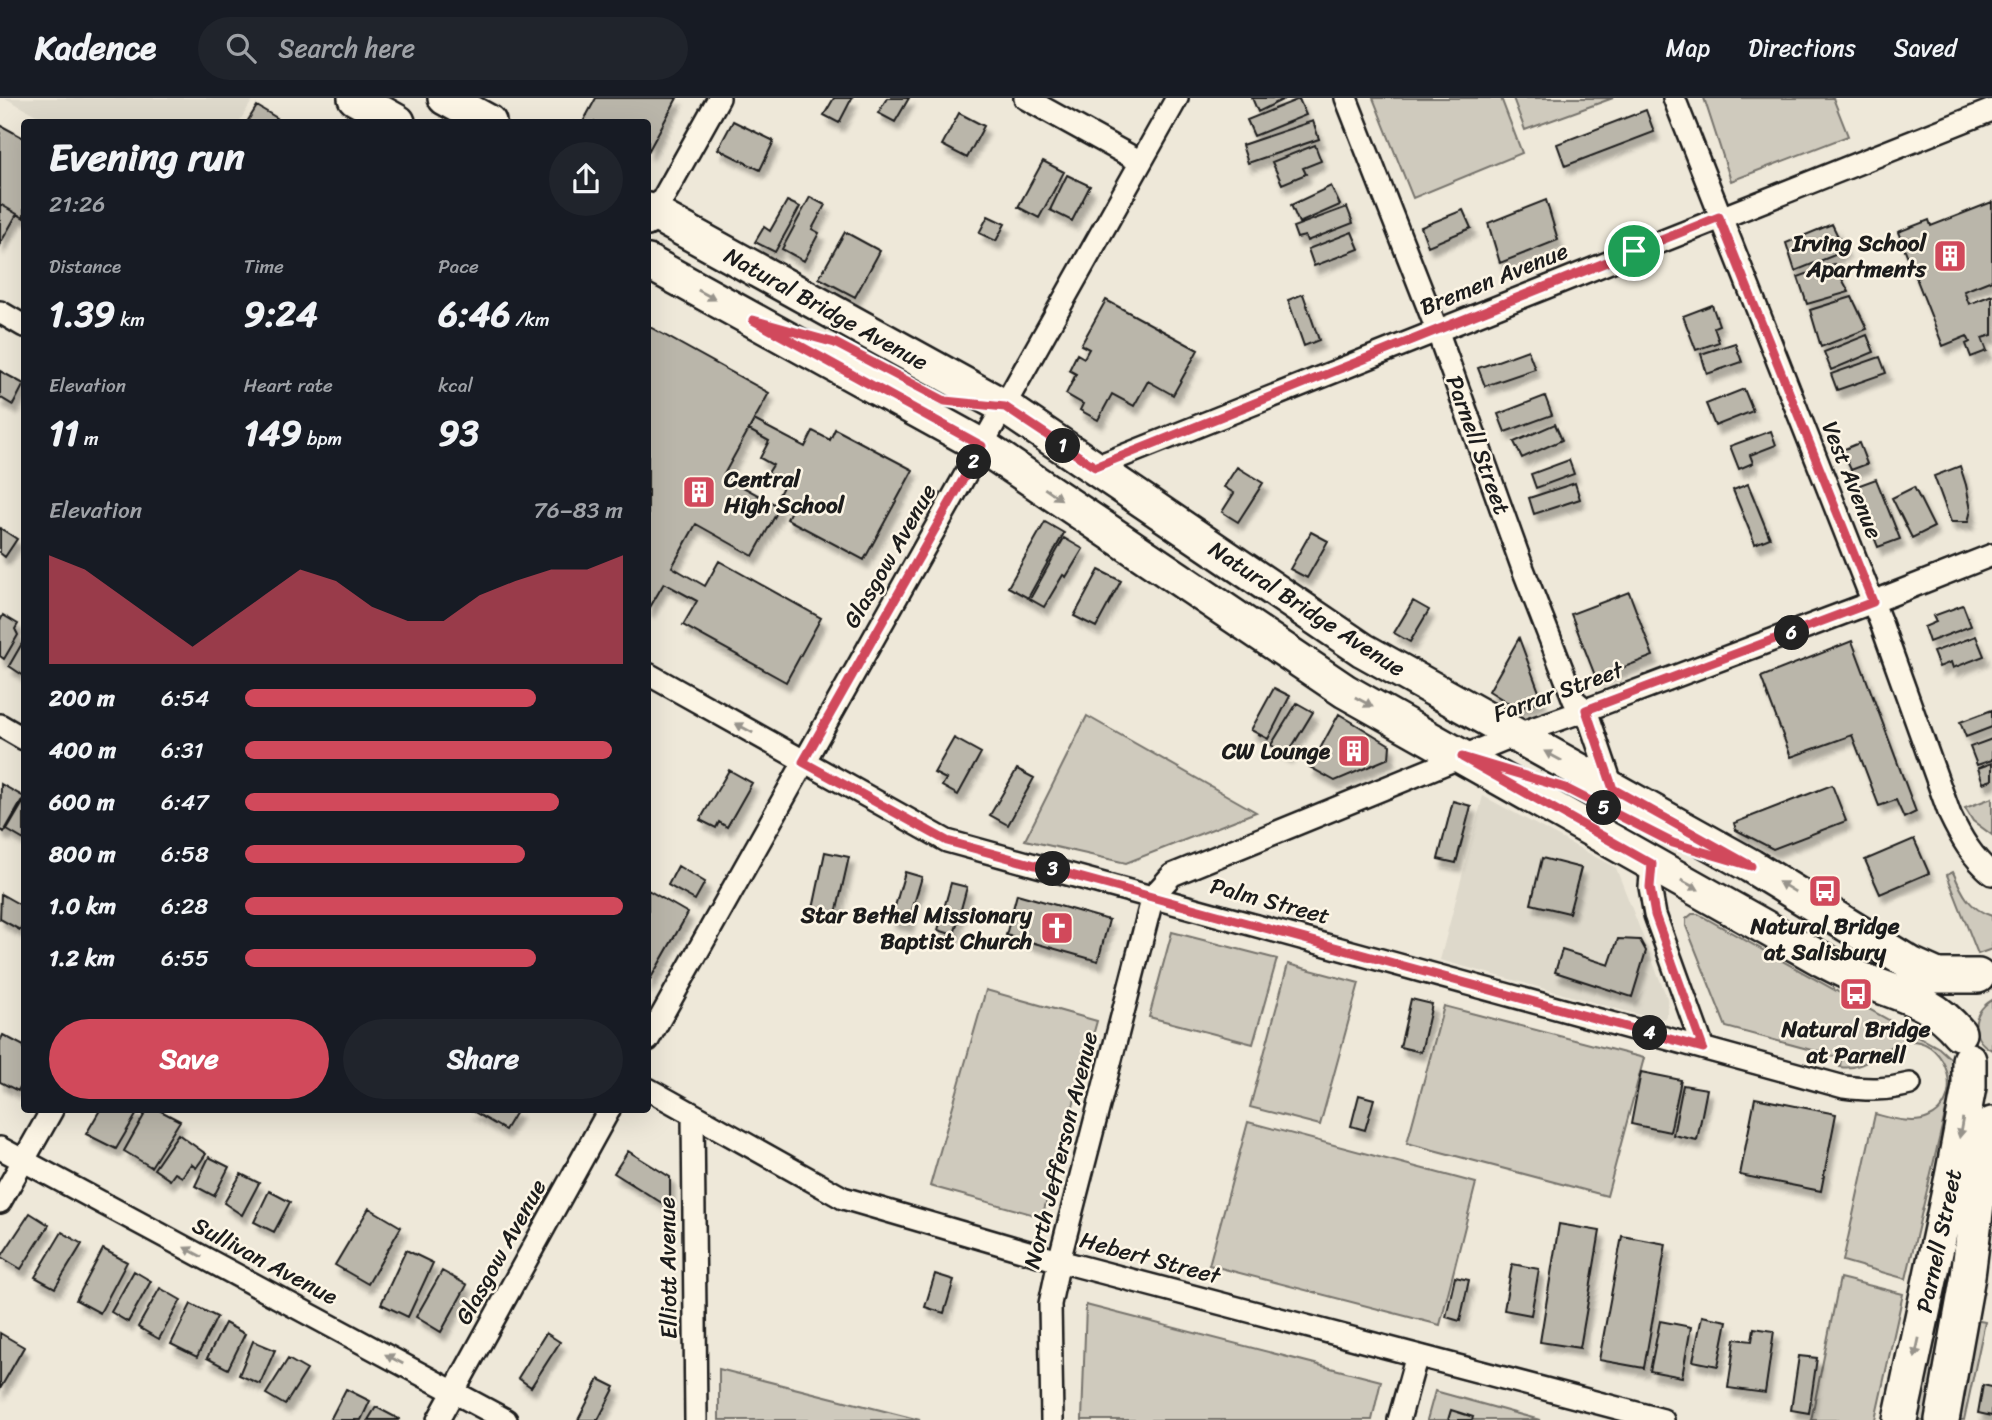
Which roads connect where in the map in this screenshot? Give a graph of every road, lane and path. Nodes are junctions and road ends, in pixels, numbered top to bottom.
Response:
1 (355, 98) edge
2 (445, 98) edge
3 (719, 98) edge
4 (1025, 98) edge
5 (1177, 98) edge
6 (1346, 98) edge
7 (1674, 98) edge
8 (1992, 110) edge
9 (393, 119) edge
10 (484, 119) edge
11 (1141, 162) junction
12 (651, 213) edge
13 (651, 217) edge
14 (1719, 217) junction
15 (651, 264) edge
16 (0, 312) edge
17 (753, 320) junction
18 (21, 324) edge
19 (1437, 330) junction
20 (1005, 407) junction
21 (982, 446) junction
22 (1095, 467) junction
23 (1219, 552) junction
24 (1992, 555) edge
25 (1873, 602) junction
26 (1238, 619) junction
27 (651, 676) edge
28 (1586, 710) junction
29 (0, 725) edge
30 (1515, 735) junction
31 (21, 737) edge
32 (1462, 757) junction
33 (803, 762) junction
34 (1613, 789) junction
35 (1652, 864) junction
36 (1751, 866) junction
37 (1992, 874) edge
38 (1153, 896) junction
39 (1988, 973) edge
40 (651, 1035) edge
41 (1703, 1048) junction
42 (1973, 1057) edge
43 (1910, 1084) dead end
44 (651, 1091) edge
45 (50, 1113) edge
46 (607, 1113) edge
47 (693, 1115) junction
48 (1992, 1124) edge
49 (0, 1148) edge
50 (23, 1161) junction
51 (0, 1202) edge
52 (1992, 1202) edge
53 (1059, 1261) junction
54 (1968, 1276) junction
55 (1417, 1355) junction
56 (454, 1391) junction
57 (438, 1420) edge
58 (506, 1420) edge
59 (696, 1420) edge
60 (1052, 1420) edge
61 (1399, 1420) edge
62 (1663, 1420) edge
63 (1900, 1420) edge
64 (1942, 1420) edge

1 - 9 main road
2 - 10 main road
3 - 12 street
4 - 11 street
5 - 11 street, Glasgow Avenue
6 - 19 street, Parnell Street
7 - 14 street, Vest Avenue
8 - 14 street, Bremen Avenue
11 - 20 street, Glasgow Avenue
13 - 20 main road, Natural Bridge Avenue
14 - 19 street, Bremen Avenue
14 - 25 street, Vest Avenue
15 -> 17 main road, Natural Bridge Avenue
16 - 18 street
17 - 20 main road
17 - 21 main road, Natural Bridge Avenue
19 - 22 street, Bremen Avenue
19 - 28 street, Parnell Street
20 - 21 street, Glasgow Avenue
20 - 22 main road, Natural Bridge Avenue
21 - 23 main road
21 -> 26 main road, Natural Bridge Avenue
21 - 33 street, Glasgow Avenue
22 - 23 main road, Natural Bridge Avenue
23 - 30 main road, Natural Bridge Avenue
24 - 25 street, Farrar Street
25 - 28 street, Farrar Street
25 - 37 street, Vest Avenue
26 - 30 main road
26 -> 32 main road, Natural Bridge Avenue
33 -> 27 street, Palm Street
28 - 30 street, Farrar Street
28 - 34 street, Parnell Street
29 - 31 street
30 - 32 street, Farrar Street
34 -> 30 main road, Natural Bridge Avenue
32 - 35 main road, Natural Bridge Avenue
32 - 36 main road
32 - 38 street, Farrar Street
33 - 38 street, Palm Street
33 - 40 street, Glasgow Avenue
34 - 36 main road, Natural Bridge Avenue
35 - 41 street
35 -> 42 main road, Natural Bridge Avenue
39 -> 36 main road, Natural Bridge Avenue
38 - 41 street, Palm Street
38 - 53 street, North Jefferson Avenue
39 - 42 main road, Parnell Street
41 - 43 street, Palm Street
42 -> 63 main road, Parnell Street
44 - 47 street, Hebert Street
45 - 50 street
46 - 56 street, Glasgow Avenue
47 - 53 street, Hebert Street
47 - 59 street, Elliott Avenue
48 - 54 main road, Parnell Street
49 - 50 street, Sullivan Avenue
50 - 51 street
56 -> 50 street, Sullivan Avenue
52 - 54 main road
53 - 55 street, Hebert Street
53 - 60 street, North Jefferson Avenue
54 - 64 main road, Parnell Street
55 - 61 street
55 - 62 street, Hebert Street
56 - 57 street, Glasgow Avenue
56 - 58 street, Sullivan Avenue

